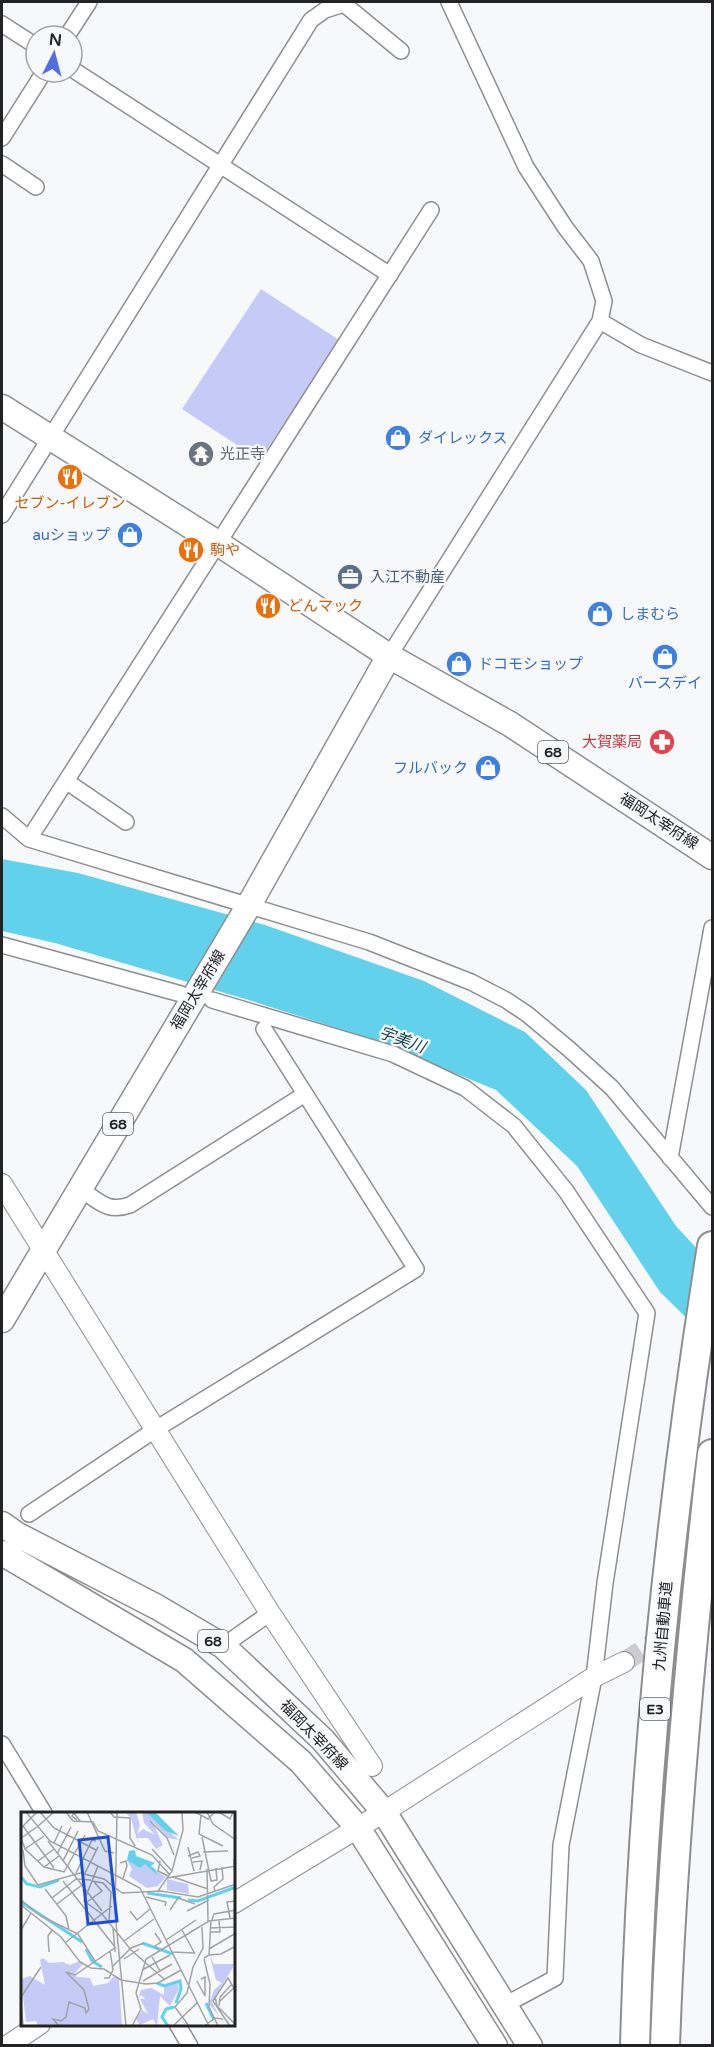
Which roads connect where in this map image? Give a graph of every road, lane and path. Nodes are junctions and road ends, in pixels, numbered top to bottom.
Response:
1 (89, 2) edge
2 (449, 2) edge
3 (2, 24) edge
4 (75, 24) edge
5 (24, 38) edge
6 (401, 51) dead end
7 (84, 77) edge
8 (36, 84) edge
9 (2, 138) edge
10 (2, 164) edge
11 (221, 166) junction
12 (36, 186) dead end
13 (431, 210) dead end
14 (390, 275) junction
15 (600, 321) junction
16 (712, 373) edge
17 (2, 407) edge
18 (50, 436) junction
19 (2, 515) edge
20 (219, 544) junction
21 (389, 656) junction
22 (66, 782) junction
23 (2, 816) edge
24 (126, 822) dead end
25 (28, 839) junction
26 (712, 857) edge
27 (249, 905) junction
28 (712, 928) edge
29 (2, 945) edge
30 (196, 997) junction
31 (264, 1029) dead end
32 (305, 1094) junction
33 (670, 1158) junction
34 (2, 1184) edge
35 (80, 1189) junction
36 (712, 1207) edge
37 (712, 1246) edge
38 (43, 1251) junction
39 (2, 1318) edge
40 (156, 1429) junction
41 (712, 1454) edge
42 (28, 1514) dead end
43 (2, 1524) edge
44 (2, 1553) edge
45 (270, 1613) junction
46 (223, 1646) junction
47 (624, 1662) tunnel mouth
48 (594, 1677) junction
49 (2, 1744) edge
50 (372, 1766) dead end
51 (43, 1812) edge
52 (384, 1812) junction
53 (358, 1828) junction
54 (236, 1902) edge
55 (505, 2005) junction
56 (37, 2026) edge
57 (178, 2026) edge
58 (7, 2046) edge
59 (190, 2046) edge
60 (495, 2046) edge
61 (530, 2046) edge
62 (635, 2046) edge
63 (665, 2046) edge

1 - 4 street
2 - 15 street
3 - 5 street
6 - 11 street
7 - 11 street
8 - 9 street
10 - 12 street
11 - 14 street
11 - 18 street
13 - 14 street
14 - 20 street
15 - 16 street
15 - 21 street
17 - 18 main road, 福岡太宰府線 / 68
18 - 19 street
18 - 20 main road, 福岡太宰府線 / 68
20 - 21 main road, 福岡太宰府線 / 68
20 - 22 street
21 - 26 main road, 福岡太宰府線 / 68
21 - 27 main road, 福岡太宰府線 / 68
22 - 24 street
22 - 25 street
23 - 25 street
25 - 27 street
27 - 30 main road, 福岡太宰府線 / 68
27 - 33 street
28 - 33 street
29 - 30 street
30 - 35 main road, 福岡太宰府線 / 68
30 - 48 street
31 - 32 street
32 - 35 street
32 - 40 street
33 - 36 street
34 - 38 street
35 - 38 main road, 福岡太宰府線 / 68
37 - 62 highway, 九州自動車道 / E3
38 - 39 main road, 福岡太宰府線 / 68
38 - 40 street
40 - 42 street
40 - 45 street
41 - 63 highway, 九州自動車道 / E3
43 - 46 main road, 福岡太宰府線 / 68
44 - 53 main road, 福岡太宰府線 / 68
45 - 46 street
45 - 50 street
46 - 52 main road, 福岡太宰府線 / 68
47 - 48 street
48 - 52 street
48 - 55 street
49 - 51 street
52 - 53 street
52 - 55 main road, 福岡太宰府線 / 68
53 - 54 street
53 - 60 main road, 福岡太宰府線 / 68
55 - 61 main road, 福岡太宰府線 / 68
56 - 58 street
57 - 59 street

